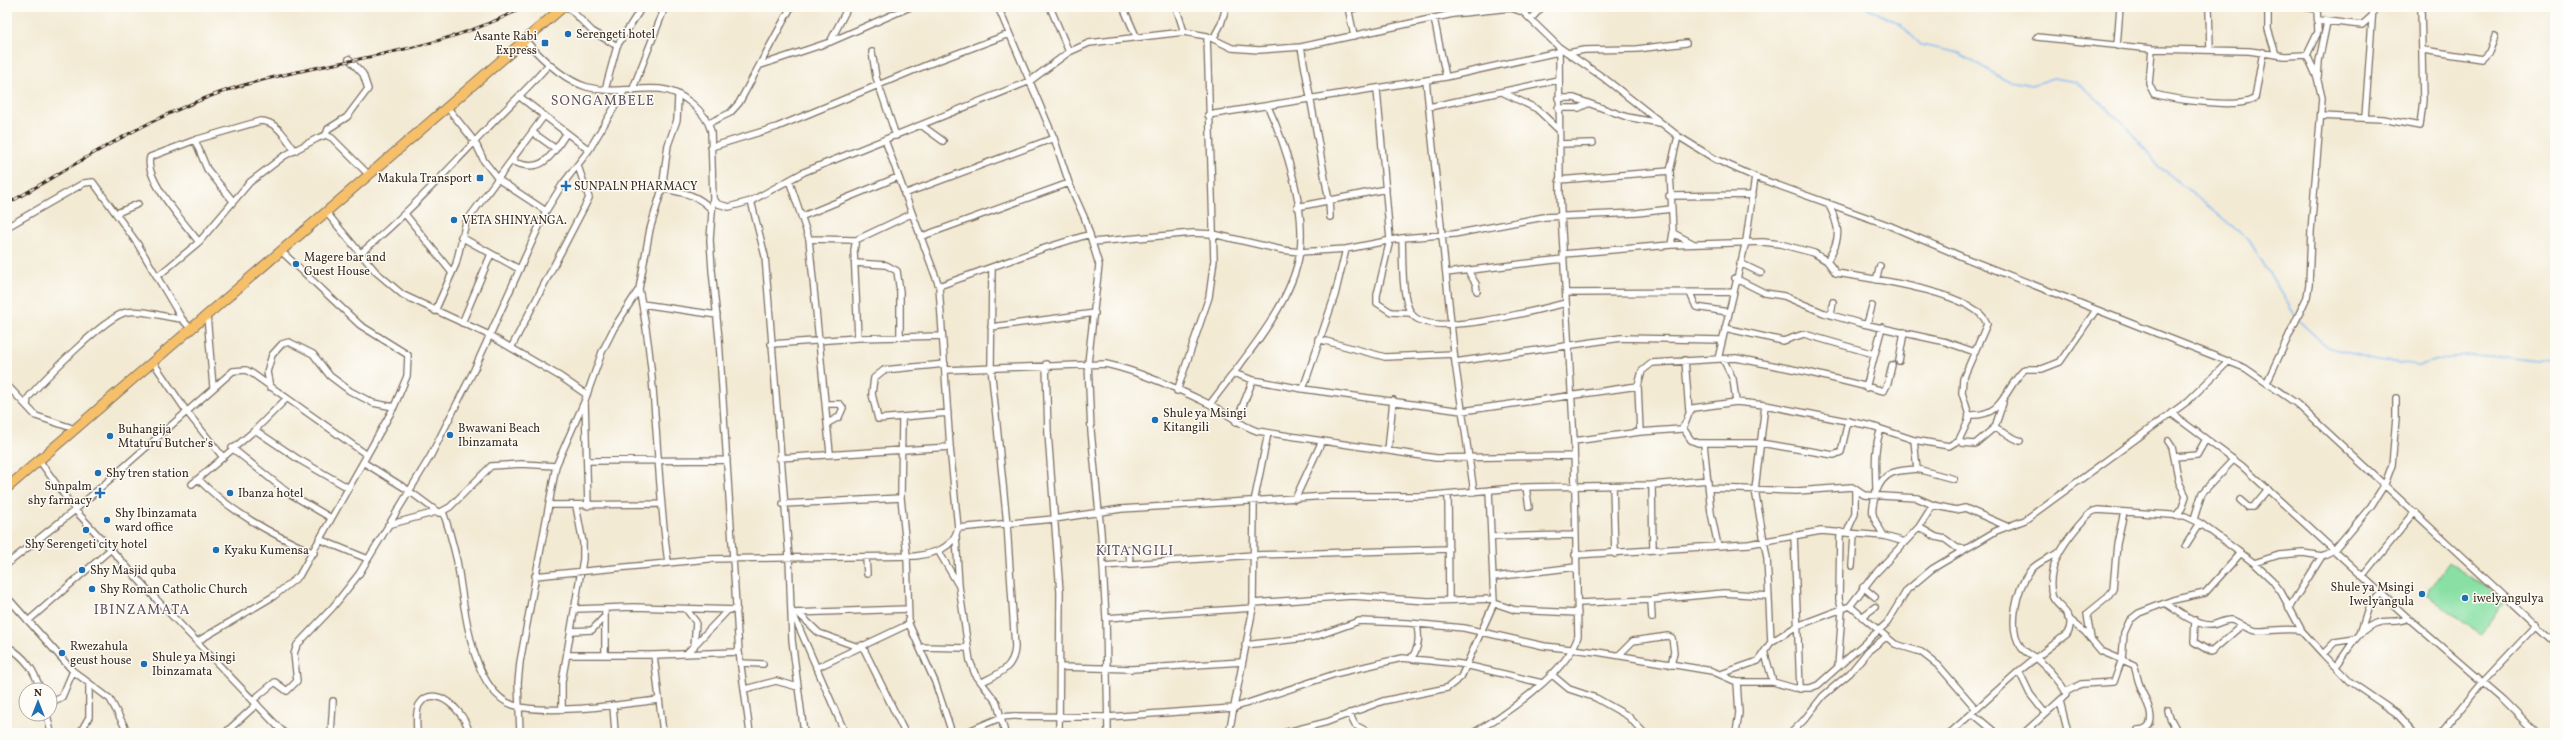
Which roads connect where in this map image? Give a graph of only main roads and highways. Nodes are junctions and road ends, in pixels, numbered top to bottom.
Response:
1 (563, 7) edge
2 (7, 488) edge

1 - 2 highway

